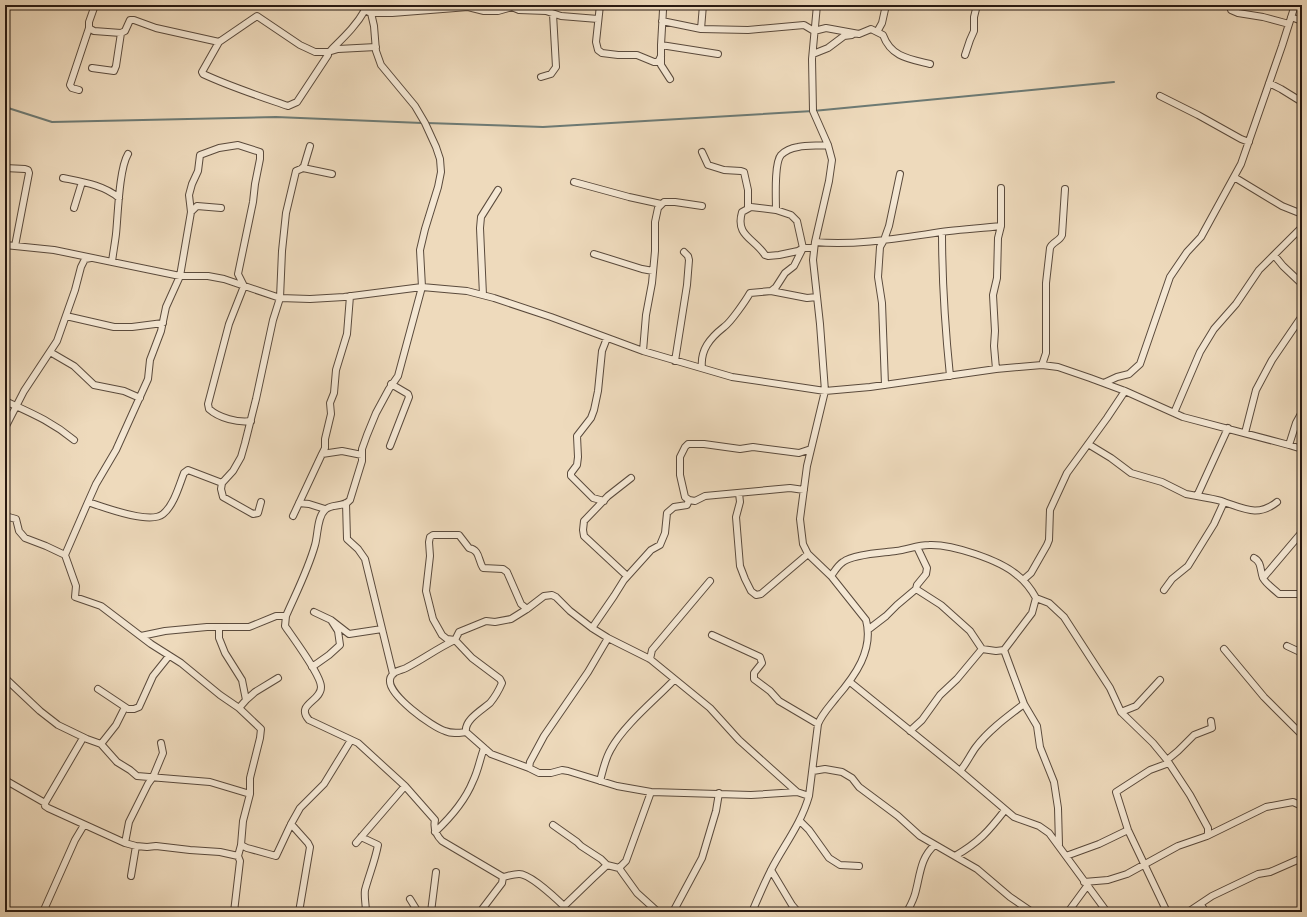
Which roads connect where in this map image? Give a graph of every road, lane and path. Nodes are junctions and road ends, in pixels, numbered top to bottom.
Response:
1 (96, 5) edge
2 (360, 5) edge
3 (372, 5) edge
4 (600, 5) edge
5 (664, 5) edge
6 (704, 5) edge
7 (817, 5) edge
8 (886, 5) edge
9 (976, 5) edge
10 (1230, 5) edge
11 (1295, 5) edge
12 (512, 6) edge
13 (439, 7) edge
14 (368, 11) junction
15 (553, 14) junction
16 (1291, 17) junction
17 (598, 19) junction
18 (662, 21) junction
19 (1302, 21) edge
20 (1289, 24) junction
21 (89, 28) junction
22 (701, 29) junction
23 (814, 31) junction
24 (877, 32) junction
25 (121, 33) junction
26 (854, 33) junction
27 (219, 42) junction
28 (661, 45) junction
29 (376, 47) junction
30 (328, 52) junction
31 (718, 54) dead end
32 (813, 54) junction
33 (965, 55) dead end
34 (661, 56) junction
35 (930, 64) dead end
36 (92, 68) dead end
37 (542, 77) dead end
38 (670, 79) dead end
39 (1269, 83) junction
40 (79, 90) dead end
41 (1160, 96) dead end
42 (1302, 102) edge
43 (1249, 142) junction
44 (828, 145) junction
45 (310, 146) dead end
46 (702, 152) dead end
47 (128, 154) dead end
48 (5, 168) edge
49 (301, 169) junction
50 (332, 174) dead end
51 (900, 174) dead end
52 (1234, 177) junction
53 (63, 178) dead end
54 (82, 182) junction
55 (574, 182) dead end
56 (1001, 188) dead end
57 (1065, 189) dead end
58 (498, 190) dead end
59 (119, 198) junction
60 (661, 204) junction
61 (702, 206) dead end
62 (74, 208) dead end
63 (221, 208) dead end
64 (748, 208) junction
65 (776, 210) junction
66 (191, 212) junction
67 (1302, 214) edge
68 (1001, 226) junction
69 (1302, 227) edge
70 (942, 232) junction
71 (884, 240) junction
72 (5, 245) edge
73 (814, 245) junction
74 (16, 246) junction
75 (803, 248) junction
76 (684, 252) dead end
77 (594, 254) dead end
78 (1274, 255) junction
79 (93, 258) junction
80 (112, 262) junction
81 (653, 271) junction
82 (180, 276) junction
83 (1302, 284) edge
84 (244, 286) junction
85 (422, 287) junction
86 (771, 291) junction
87 (484, 295) junction
88 (350, 296) junction
89 (817, 297) junction
90 (280, 298) junction
91 (66, 316) junction
92 (1302, 316) edge
93 (163, 323) junction
94 (607, 338) junction
95 (643, 351) junction
96 (50, 352) junction
97 (674, 360) junction
98 (1042, 365) junction
99 (702, 368) junction
100 (996, 369) junction
101 (950, 376) junction
102 (1104, 383) junction
103 (391, 384) junction
104 (885, 385) junction
105 (825, 391) junction
106 (1124, 391) junction
107 (140, 398) junction
108 (5, 401) edge
109 (16, 406) junction
110 (1302, 412) edge
111 (1174, 413) junction
112 (251, 421) junction
113 (5, 428) edge
114 (1228, 428) junction
115 (1245, 433) junction
116 (74, 440) dead end
117 (1088, 444) junction
118 (1289, 444) junction
119 (390, 446) dead end
120 (811, 449) junction
121 (1302, 449) edge
122 (322, 454) junction
123 (362, 455) junction
124 (631, 478) dead end
125 (222, 483) junction
126 (804, 490) junction
127 (739, 493) junction
128 (1197, 496) junction
129 (689, 500) junction
130 (604, 501) junction
131 (88, 502) junction
132 (261, 502) dead end
133 (1224, 502) junction
134 (1277, 502) dead end
135 (299, 503) junction
136 (346, 503) junction
137 (325, 509) junction
138 (5, 516) edge
139 (293, 516) dead end
140 (1302, 532) edge
141 (917, 547) junction
142 (808, 554) junction
143 (65, 555) junction
144 (1254, 558) dead end
145 (627, 576) junction
146 (831, 576) junction
147 (1263, 578) junction
148 (1023, 580) junction
149 (710, 581) dead end
150 (916, 589) junction
151 (1164, 590) dead end
152 (1302, 594) edge
153 (1036, 598) junction
154 (527, 610) junction
155 (314, 612) dead end
156 (286, 616) junction
157 (331, 620) junction
158 (220, 627) junction
159 (592, 628) junction
160 (869, 629) junction
161 (382, 630) junction
162 (712, 635) dead end
163 (141, 636) junction
164 (608, 638) junction
165 (455, 640) junction
166 (1286, 646) dead end
167 (982, 649) junction
168 (1224, 649) dead end
169 (1004, 650) junction
170 (1302, 653) edge
171 (169, 656) junction
172 (650, 658) junction
173 (312, 668) junction
174 (393, 674) junction
175 (5, 678) edge
176 (278, 678) dead end
177 (674, 680) junction
178 (1160, 680) dead end
179 (850, 682) junction
180 (98, 689) dead end
181 (246, 700) junction
182 (1024, 704) junction
183 (125, 707) junction
184 (239, 708) junction
185 (1121, 712) junction
186 (1211, 721) dead end
187 (818, 724) junction
188 (910, 731) junction
189 (466, 732) junction
190 (1302, 735) edge
191 (83, 738) junction
192 (351, 740) junction
193 (161, 743) dead end
194 (101, 744) junction
195 (484, 748) junction
196 (1168, 761) junction
197 (529, 768) junction
198 (813, 770) junction
199 (960, 771) junction
200 (152, 777) junction
201 (5, 780) edge
202 (600, 781) junction
203 (405, 786) junction
204 (651, 792) junction
205 (797, 792) junction
206 (719, 793) junction
207 (250, 794) junction
208 (809, 796) junction
209 (45, 803) junction
210 (1302, 806) edge
211 (1005, 810) junction
212 (800, 821) junction
213 (84, 824) junction
214 (291, 824) junction
215 (553, 825) dead end
216 (1128, 830) junction
217 (435, 832) junction
218 (1207, 836) junction
219 (361, 837) junction
220 (125, 843) junction
221 (356, 843) dead end
222 (241, 845) junction
223 (935, 845) junction
224 (1059, 845) junction
225 (136, 846) junction
226 (238, 856) junction
227 (955, 856) junction
228 (1066, 856) junction
229 (1302, 858) edge
230 (1144, 865) junction
231 (607, 866) junction
232 (859, 866) dead end
233 (619, 868) junction
234 (771, 870) junction
235 (436, 872) dead end
236 (131, 876) dead end
237 (503, 877) junction
238 (1085, 884) junction
239 (410, 898) dead end
240 (1200, 905) junction
241 (564, 906) junction
242 (43, 912) edge
243 (234, 912) edge
244 (299, 912) edge
245 (366, 912) edge
246 (418, 912) edge
247 (431, 912) edge
248 (480, 912) edge
249 (570, 912) edge
250 (658, 912) edge
251 (674, 912) edge
252 (752, 912) edge
253 (798, 912) edge
254 (907, 912) edge
255 (1032, 912) edge
256 (1068, 912) edge
257 (1106, 912) edge
258 (1167, 912) edge
259 (1188, 912) edge
260 (1206, 912) edge

1 - 21 street
2 - 14 street
3 - 14 street
4 - 17 street
5 - 18 street
6 - 22 street
7 - 23 street
8 - 24 street
9 - 33 street
10 - 20 street
11 - 16 street
12 - 13 street
12 - 15 street
13 - 14 street
14 - 29 street
14 - 30 street
15 - 17 street
15 - 37 street
16 - 19 street
16 - 20 street
17 - 34 street
18 - 22 street
18 - 28 street
20 - 39 street
21 - 25 street
21 - 40 street
22 - 23 street
23 - 26 street
23 - 32 street
24 - 26 street
24 - 35 street
25 - 27 street
25 - 36 street
26 - 32 street
27 - 30 street
27 - 30 street
28 - 31 street
28 - 34 street
29 - 30 street
29 - 85 street
32 - 44 street
34 - 38 street
39 - 42 street
39 - 43 street
41 - 43 street
43 - 52 street
44 - 65 street
44 - 73 street
45 - 49 street
46 - 64 street
47 - 59 street
48 - 74 street
49 - 50 street
49 - 90 street
51 - 71 street
52 - 67 street
52 - 102 street
53 - 54 street
54 - 59 street
54 - 62 street
55 - 60 street
56 - 68 street
57 - 98 street
58 - 87 street
59 - 80 street
60 - 61 street
60 - 81 street
63 - 66 street
64 - 65 street
64 - 75 street
65 - 75 street
66 - 82 street
66 - 84 street
68 - 70 street
68 - 100 street
69 - 78 street
70 - 71 street
70 - 101 street
71 - 73 street
71 - 104 street
72 - 74 street
73 - 75 street
73 - 89 street
74 - 79 street
75 - 86 street
76 - 97 street
77 - 81 street
78 - 83 street
78 - 111 street
79 - 80 street
79 - 91 street
80 - 82 street
81 - 95 street
82 - 84 street
82 - 93 street
84 - 90 street
84 - 112 street
85 - 87 street
85 - 88 street
85 - 103 street
86 - 89 street
86 - 99 street
87 - 94 street
88 - 90 street
88 - 122 street
89 - 105 street
90 - 112 street
91 - 93 street
91 - 96 street
92 - 115 street
93 - 107 street
94 - 95 street
94 - 130 street
95 - 97 street
96 - 107 street
96 - 109 street
97 - 99 street
98 - 100 street
98 - 102 street
99 - 105 street
100 - 101 street
101 - 104 street
102 - 106 street
103 - 119 street
103 - 123 street
104 - 105 street
105 - 120 street
106 - 111 street
106 - 117 street
107 - 131 street
108 - 109 street
109 - 113 street
109 - 116 street
110 - 118 street
111 - 114 street
112 - 125 street
114 - 115 street
114 - 128 street
115 - 118 street
117 - 128 street
117 - 148 street
118 - 121 street
120 - 126 street
120 - 129 street
122 - 123 street
122 - 135 street
123 - 136 street
124 - 130 street
125 - 131 street
125 - 132 street
126 - 127 street
126 - 142 street
127 - 129 street
127 - 142 street
128 - 133 street
129 - 145 street
130 - 145 street
131 - 143 street
133 - 134 street
133 - 151 street
135 - 137 street
135 - 139 street
136 - 137 street
136 - 161 street
137 - 156 street
138 - 143 street
140 - 147 street
141 - 146 street
141 - 148 street
141 - 150 street
142 - 146 street
143 - 163 street
144 - 147 street
145 - 159 street
146 - 160 street
147 - 152 street
148 - 153 street
149 - 172 street
150 - 160 street
150 - 167 street
153 - 169 street
153 - 185 street
154 - 159 street
154 - 165 street
154 - 165 street
155 - 157 street
156 - 158 street
156 - 173 street
157 - 161 street
157 - 173 street
158 - 163 street
158 - 181 street
159 - 164 street
160 - 179 street
161 - 174 street
162 - 187 street
163 - 171 street
164 - 172 street
164 - 197 street
165 - 174 street
165 - 189 street
166 - 170 street
167 - 169 street
167 - 188 street
168 - 190 street
169 - 182 street
171 - 183 street
171 - 184 street
172 - 177 street
173 - 192 street
174 - 189 street
175 - 191 street
176 - 181 street
177 - 202 street
177 - 205 street
178 - 185 street
179 - 187 street
179 - 188 street
180 - 183 street
181 - 184 street
182 - 199 street
182 - 224 street
183 - 194 street
184 - 207 street
185 - 196 street
186 - 196 street
187 - 198 street
188 - 199 street
189 - 195 street
191 - 194 street
191 - 209 street
192 - 203 street
192 - 214 street
193 - 200 street
194 - 200 street
195 - 197 street
195 - 217 street
196 - 216 street
196 - 218 street
197 - 202 street
198 - 208 street
198 - 223 street
199 - 211 street
200 - 207 street
200 - 220 street
201 - 209 street
202 - 204 street
203 - 217 street
203 - 219 street
204 - 206 street
204 - 233 street
205 - 206 street
205 - 208 street
206 - 251 street
207 - 222 street
208 - 212 street
209 - 213 street
210 - 218 street
211 - 224 street
211 - 227 street
212 - 232 street
212 - 234 street
213 - 220 street
213 - 242 street
214 - 222 street
214 - 244 street
215 - 231 street
216 - 228 street
216 - 230 street
217 - 237 street
218 - 230 street
219 - 221 street
219 - 245 street
220 - 225 street
222 - 226 street
223 - 227 street
223 - 254 street
224 - 228 street
225 - 226 street
225 - 236 street
226 - 243 street
227 - 255 street
228 - 238 street
229 - 240 street
230 - 238 street
230 - 258 street
231 - 233 street
231 - 241 street
233 - 250 street
234 - 252 street
234 - 253 street
235 - 247 street
237 - 241 street
237 - 248 street
238 - 256 street
238 - 257 street
239 - 246 street
240 - 259 street
240 - 260 street
241 - 249 street

